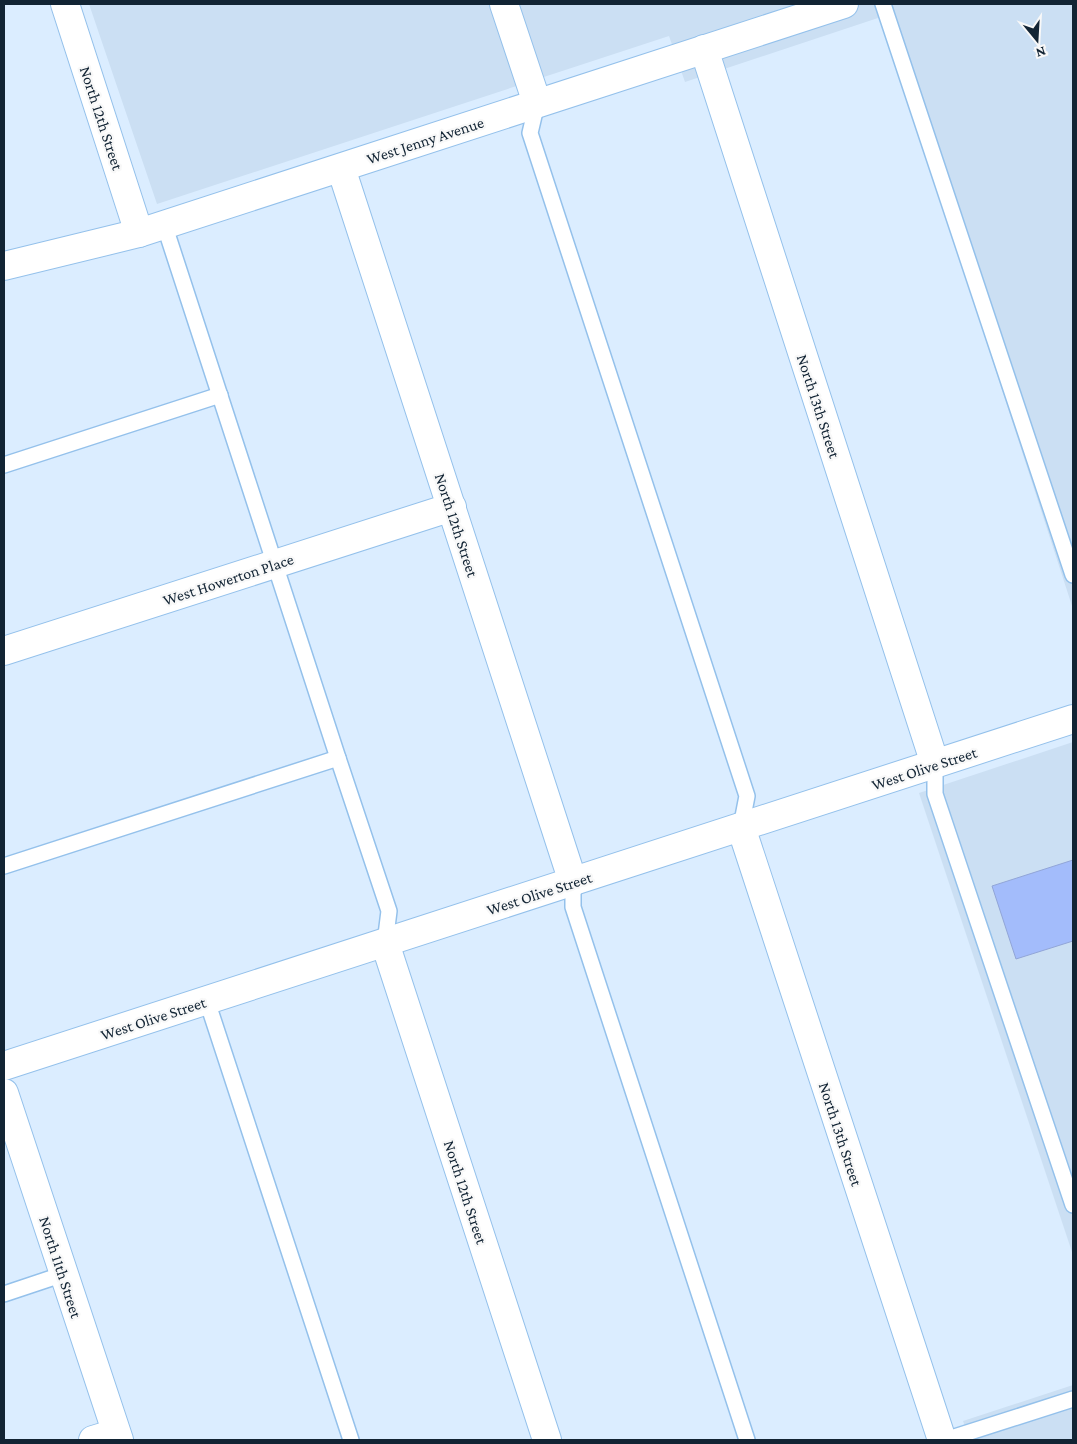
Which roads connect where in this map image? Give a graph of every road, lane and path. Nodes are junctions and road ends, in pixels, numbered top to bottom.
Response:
1 (65, 4) edge
2 (504, 4) edge
3 (844, 4) edge
4 (884, 4) edge
5 (704, 49) junction
6 (537, 103) junction
7 (341, 168) junction
8 (152, 228) junction
9 (4, 266) edge
10 (220, 396) junction
11 (4, 465) edge
12 (452, 507) junction
13 (275, 564) junction
14 (1073, 575) edge
15 (4, 651) edge
16 (1073, 719) edge
17 (338, 758) junction
18 (935, 764) junction
19 (741, 827) junction
20 (4, 866) edge
21 (573, 882) junction
22 (385, 943) junction
23 (207, 1001) junction
24 (4, 1066) edge
25 (4, 1093) edge
26 (1073, 1205) edge
27 (64, 1274) junction
28 (4, 1294) edge
29 (1073, 1399) edge
30 (109, 1438) edge
31 (350, 1440) edge
32 (548, 1440) edge
33 (747, 1440) edge
34 (943, 1440) edge

1 - 8 street, North 12th Street
2 - 6 street
3 - 5 street, West Jenny Avenue
4 - 14 lane
5 - 6 street, West Jenny Avenue
5 - 18 street, North 13th Street
6 - 7 street, West Jenny Avenue
6 - 19 lane
7 - 8 street, West Jenny Avenue
7 - 12 street, North 12th Street
8 - 9 street, West Jenny Avenue
8 - 10 lane
10 - 11 lane
10 - 13 lane
12 - 13 street, West Howerton Place
12 - 21 street, North 12th Street
13 - 15 street, West Howerton Place
13 - 17 lane
16 - 18 street, West Olive Street
17 - 20 lane
17 - 22 lane
18 - 19 street, West Olive Street
18 - 26 lane
19 - 21 street, West Olive Street
19 - 34 street, North 13th Street
21 - 22 street, West Olive Street
21 - 33 lane
22 - 23 street, West Olive Street
22 - 32 street, North 12th Street
23 - 24 street, West Olive Street
23 - 31 lane
25 - 27 street, North 11th Street
27 - 28 lane
27 - 30 street, North 11th Street
29 - 34 lane

